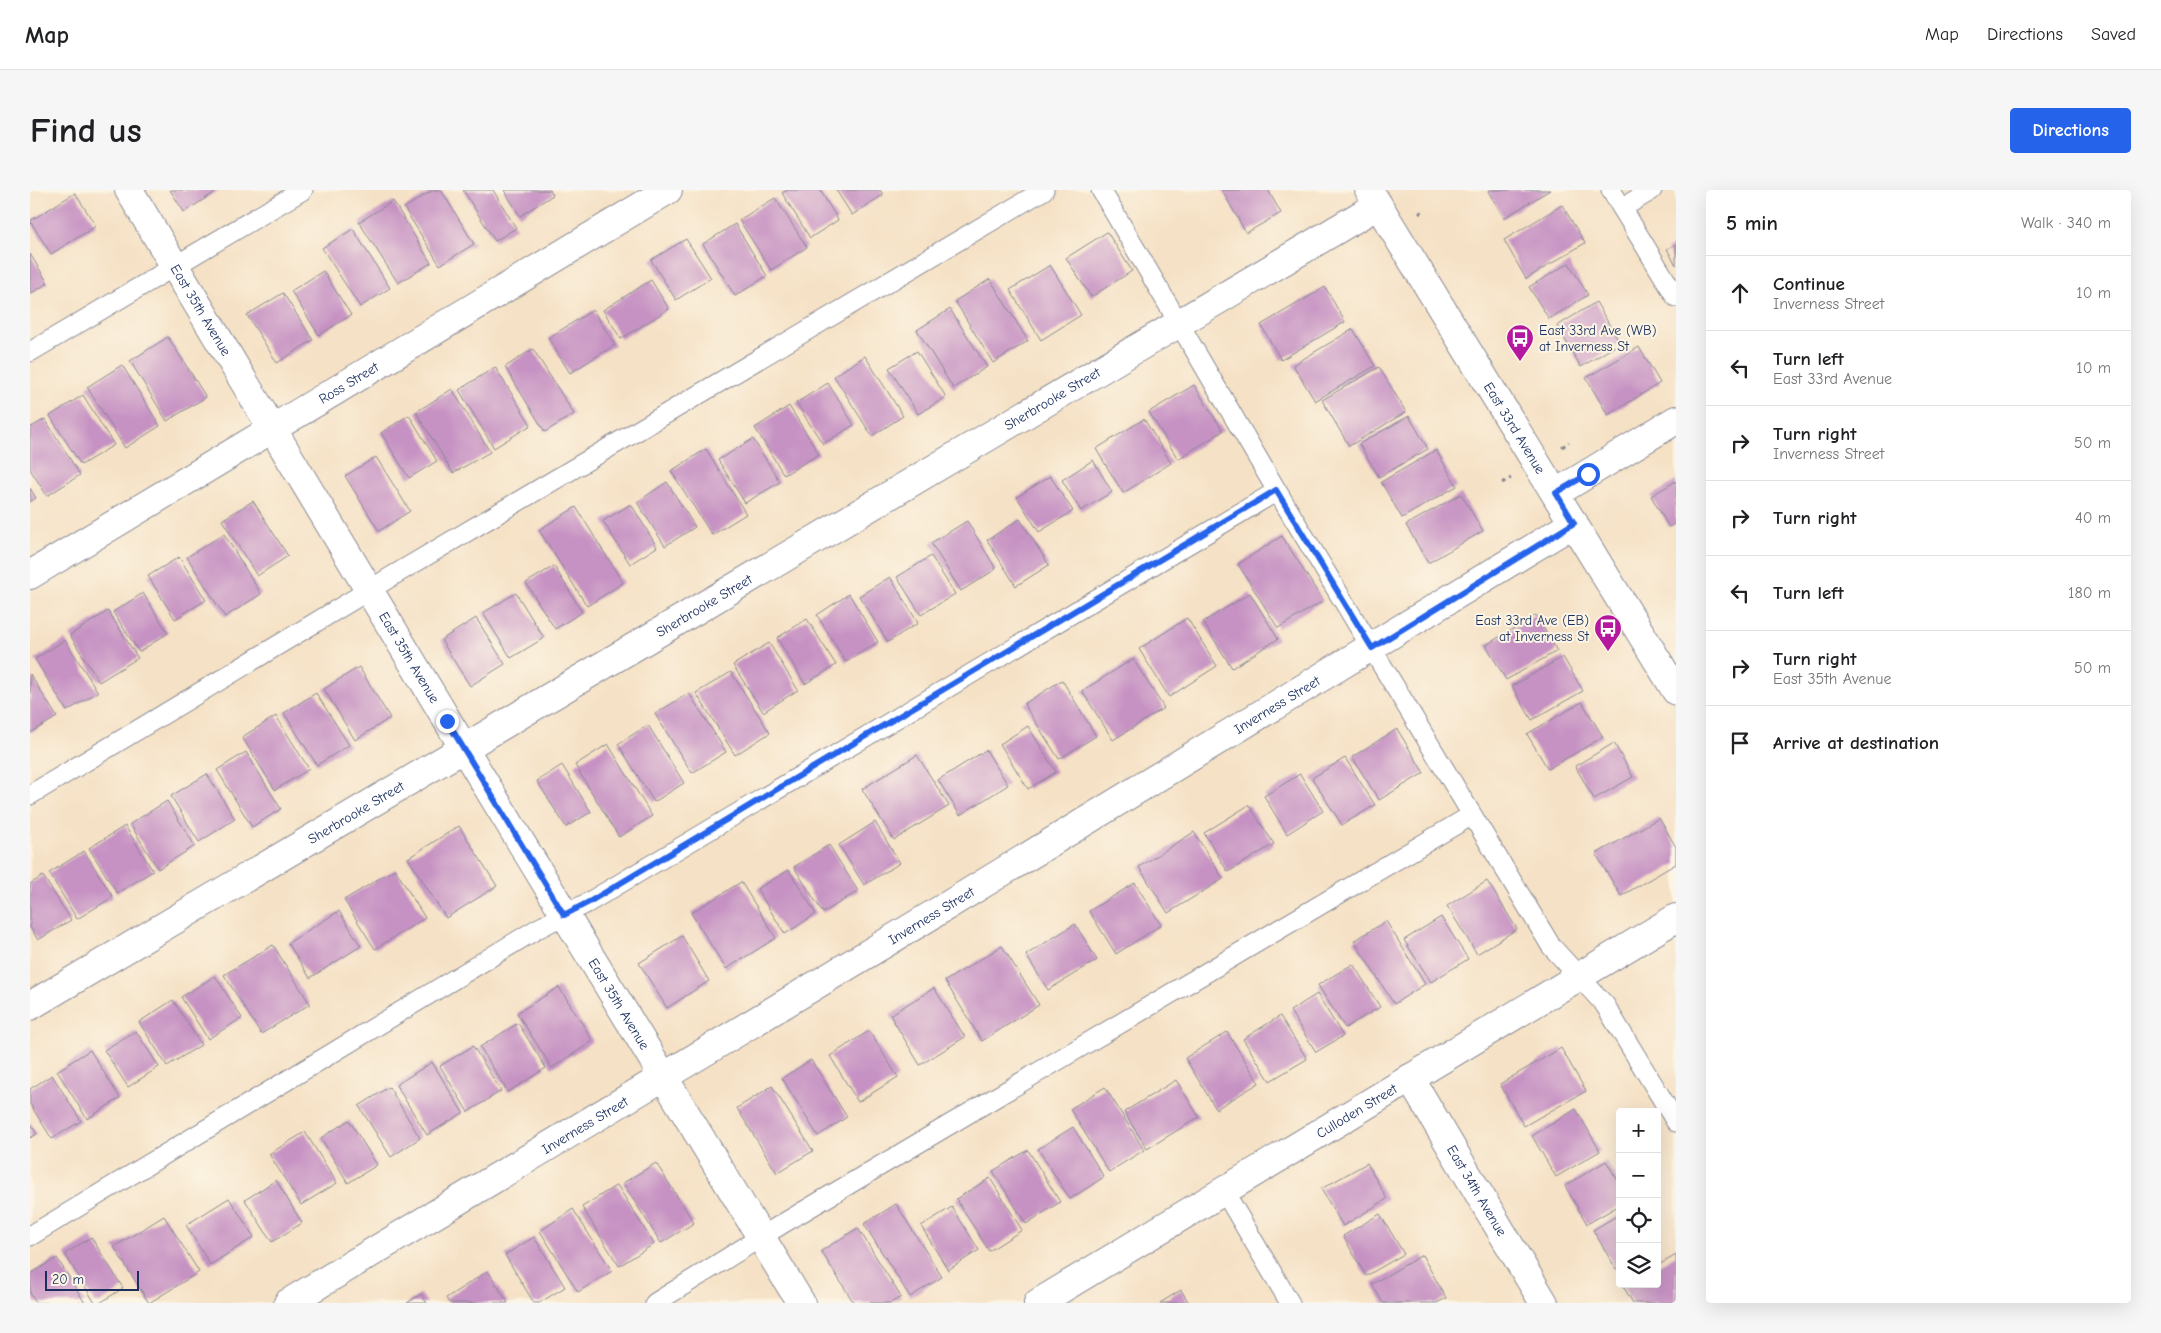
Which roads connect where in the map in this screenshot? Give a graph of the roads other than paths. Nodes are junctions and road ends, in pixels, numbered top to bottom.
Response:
1 (129, 190) edge
2 (304, 190) edge
3 (668, 190) edge
4 (1044, 190) edge
5 (1101, 190) edge
6 (1611, 190) edge
7 (1652, 190) edge
8 (1373, 198) edge
9 (1622, 208) junction
10 (174, 266) junction
11 (1676, 297) edge
12 (1179, 323) junction
13 (30, 352) edge
14 (1676, 420) edge
15 (272, 428) junction
16 (1276, 490) junction
17 (1556, 493) junction
18 (1574, 523) junction
19 (30, 575) edge
20 (370, 589) junction
21 (1372, 648) junction
22 (1676, 691) edge
23 (464, 748) junction
24 (30, 794) edge
25 (1472, 815) junction
26 (564, 915) junction
27 (1676, 918) edge
28 (1579, 976) junction
29 (30, 1006) edge
30 (664, 1078) junction
31 (1410, 1078) junction
32 (1676, 1122) edge
33 (1224, 1191) junction
34 (30, 1236) edge
35 (761, 1238) junction
36 (1041, 1302) edge
37 (288, 1303) edge
38 (655, 1303) edge
39 (801, 1303) edge
40 (1290, 1303) edge
41 (1544, 1303) edge

1 - 10 street, East 35th Avenue
2 - 10 lane
3 - 15 street, Ross Street
4 - 20 lane
5 - 12 lane
6 - 9 lane
7 - 9 lane
8 - 12 street, Sherbrooke Street
8 - 17 street, East 33rd Avenue
9 - 11 lane
10 - 13 lane
10 - 15 street, East 35th Avenue
12 - 16 lane
12 - 23 street, Sherbrooke Street
14 - 17 street
15 - 19 street, Ross Street
15 - 20 street, East 35th Avenue
16 - 21 lane
16 - 26 lane
17 - 18 street, East 33rd Avenue
18 - 21 street, Inverness Street
18 - 22 street, East 33rd Avenue
20 - 23 street, East 35th Avenue
20 - 24 lane
21 - 25 lane
21 - 30 street, Inverness Street
23 - 26 street, East 35th Avenue
23 - 29 street, Sherbrooke Street
25 - 28 lane
25 - 35 lane
26 - 30 street, East 35th Avenue
26 - 34 lane
27 - 28 street, Culloden Street
28 - 31 street, Culloden Street
28 - 32 lane
30 - 35 street, East 35th Avenue
30 - 37 street, Inverness Street
31 - 33 street, Culloden Street
31 - 41 street, East 34th Avenue
33 - 36 street, Culloden Street
33 - 40 lane
35 - 38 lane
35 - 39 street, East 35th Avenue

